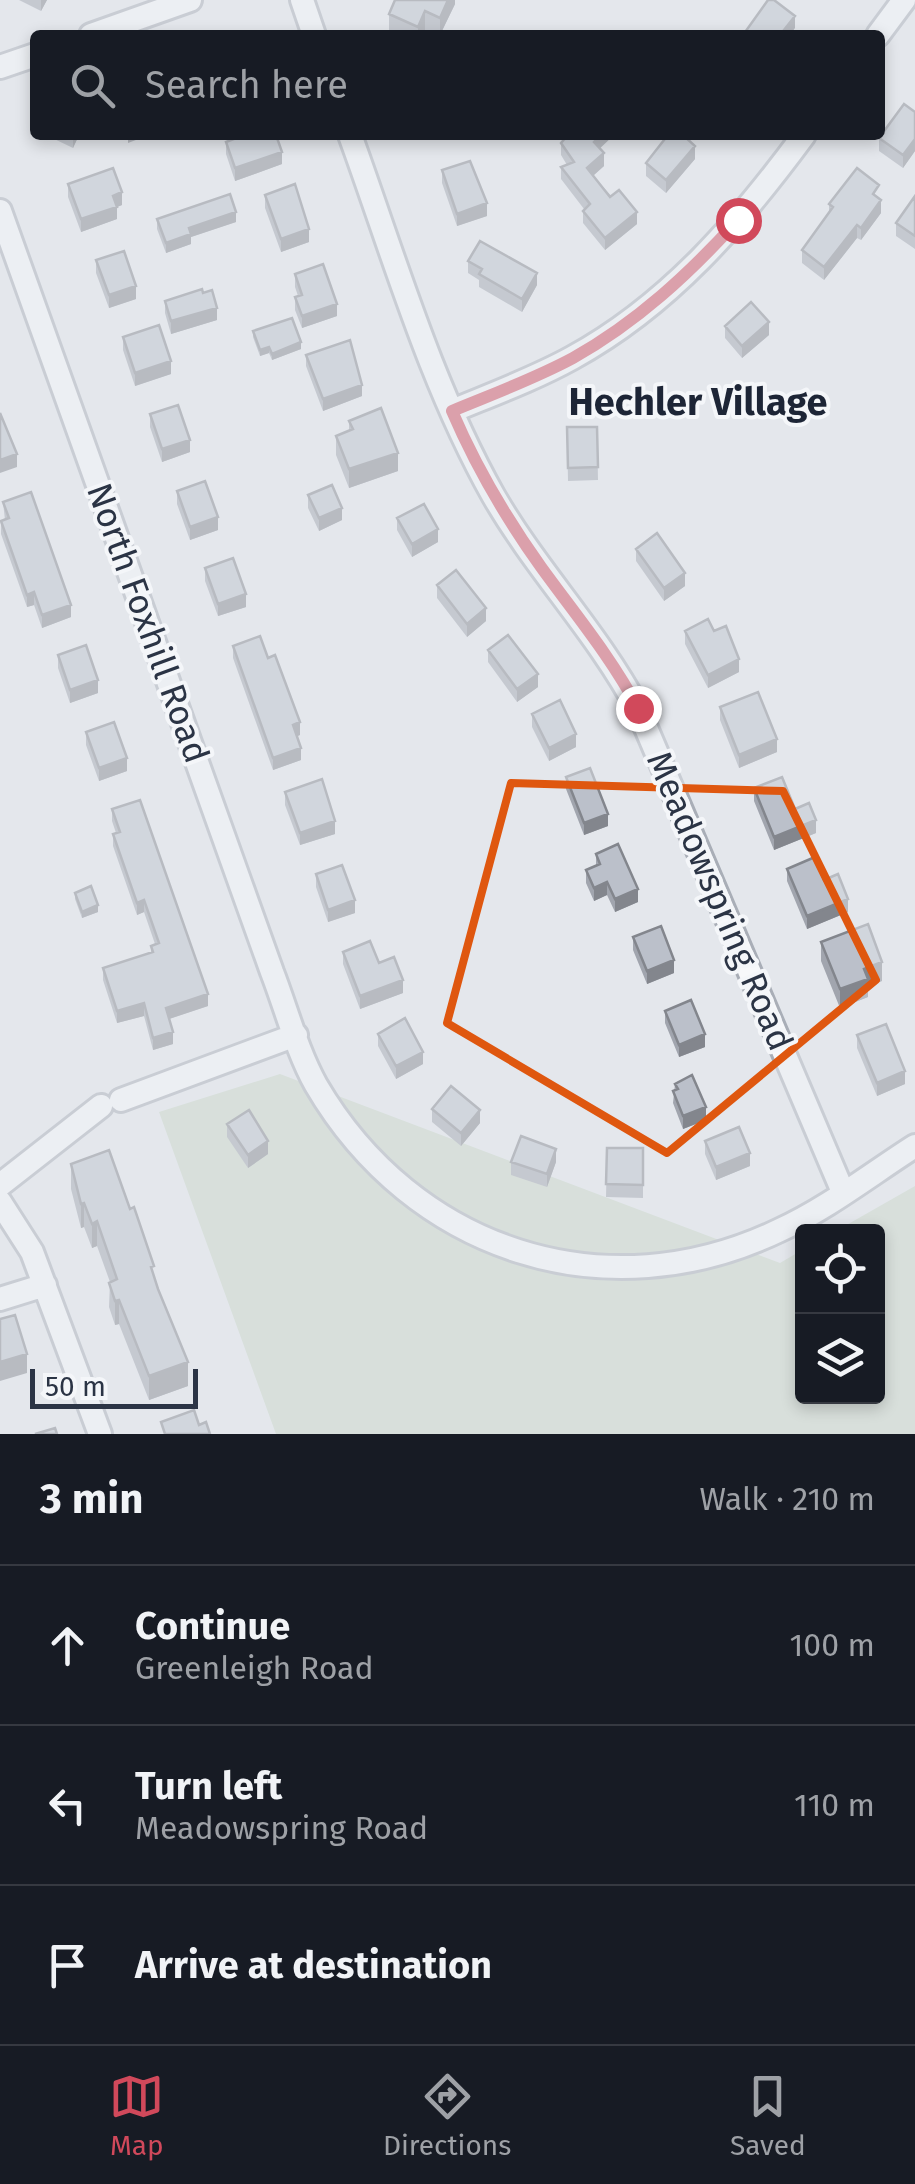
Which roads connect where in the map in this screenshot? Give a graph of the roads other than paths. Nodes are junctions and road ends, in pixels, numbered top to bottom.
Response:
1 (190, 0) edge
2 (302, 0) edge
3 (904, 0) edge
4 (105, 30) edge
5 (312, 30) edge
6 (882, 30) edge
7 (30, 57) edge
8 (0, 68) edge
9 (352, 140) edge
10 (800, 140) edge
11 (0, 211) edge
12 (452, 411) junction
13 (296, 1035) junction
14 (915, 1146) edge
15 (0, 1185) edge
16 (843, 1192) junction
17 (0, 1202) edge
18 (45, 1284) junction
19 (0, 1299) edge
20 (100, 1434) edge

1 - 4 street
2 - 5 street
3 - 6 street
7 - 8 street
9 - 12 street, Meadowspring Road
10 - 12 street
11 - 13 street, North Foxhill Road
12 - 16 street, Meadowspring Road
13 - 15 street
13 - 16 street, North Foxhill Road
14 - 16 street, North Foxhill Road
17 - 18 street
18 - 19 street
18 - 20 street

